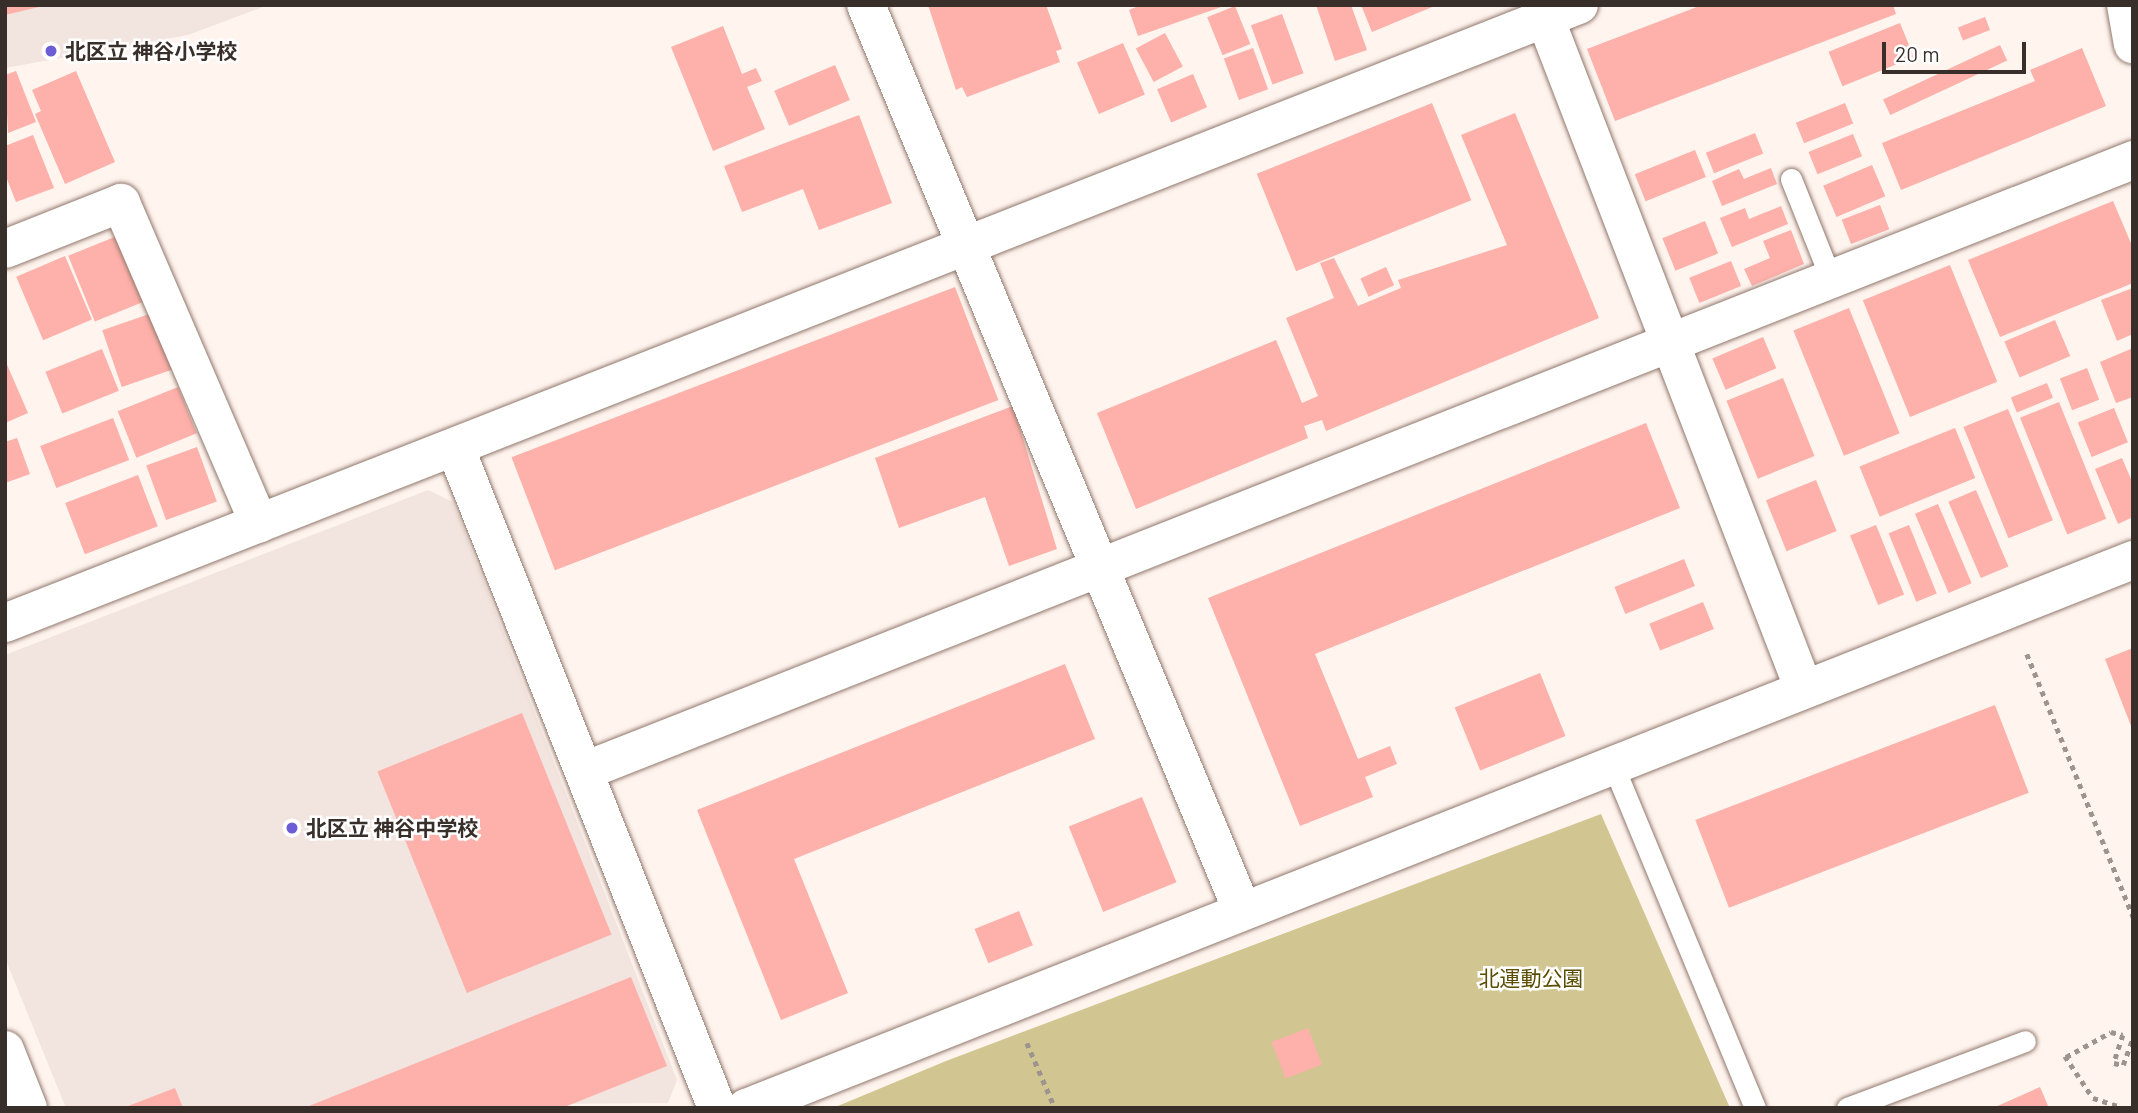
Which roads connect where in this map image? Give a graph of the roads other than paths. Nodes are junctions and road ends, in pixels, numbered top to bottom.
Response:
1 (866, 5) edge
2 (2126, 5) edge
3 (1555, 9) edge
4 (2133, 44) edge
5 (2133, 160) edge
6 (1791, 179) dead end
7 (970, 243) junction
8 (5, 249) edge
9 (1830, 279) junction
10 (1669, 343) junction
11 (455, 447) junction
12 (259, 524) junction
13 (2133, 560) edge
14 (1100, 565) junction
15 (5, 623) edge
16 (1803, 687) junction
17 (1613, 765) junction
18 (587, 770) junction
19 (1242, 910) junction
20 (2025, 1041) road end
21 (5, 1050) edge
22 (29, 1108) edge
23 (718, 1108) edge
24 (746, 1108) edge
25 (1755, 1108) edge
26 (1847, 1108) edge

1 - 7 street
2 - 4 street
3 - 7 street
3 - 10 street
5 - 9 street
6 - 9 lane
7 - 11 street
7 - 14 street
8 - 12 street
9 - 10 street
10 - 14 street
10 - 16 street
11 - 12 street
11 - 18 street
12 - 15 street
13 - 16 street
14 - 18 street
14 - 19 street
16 - 17 street
17 - 19 street
17 - 25 lane
18 - 23 street
19 - 24 street
20 - 26 lane
21 - 22 street

